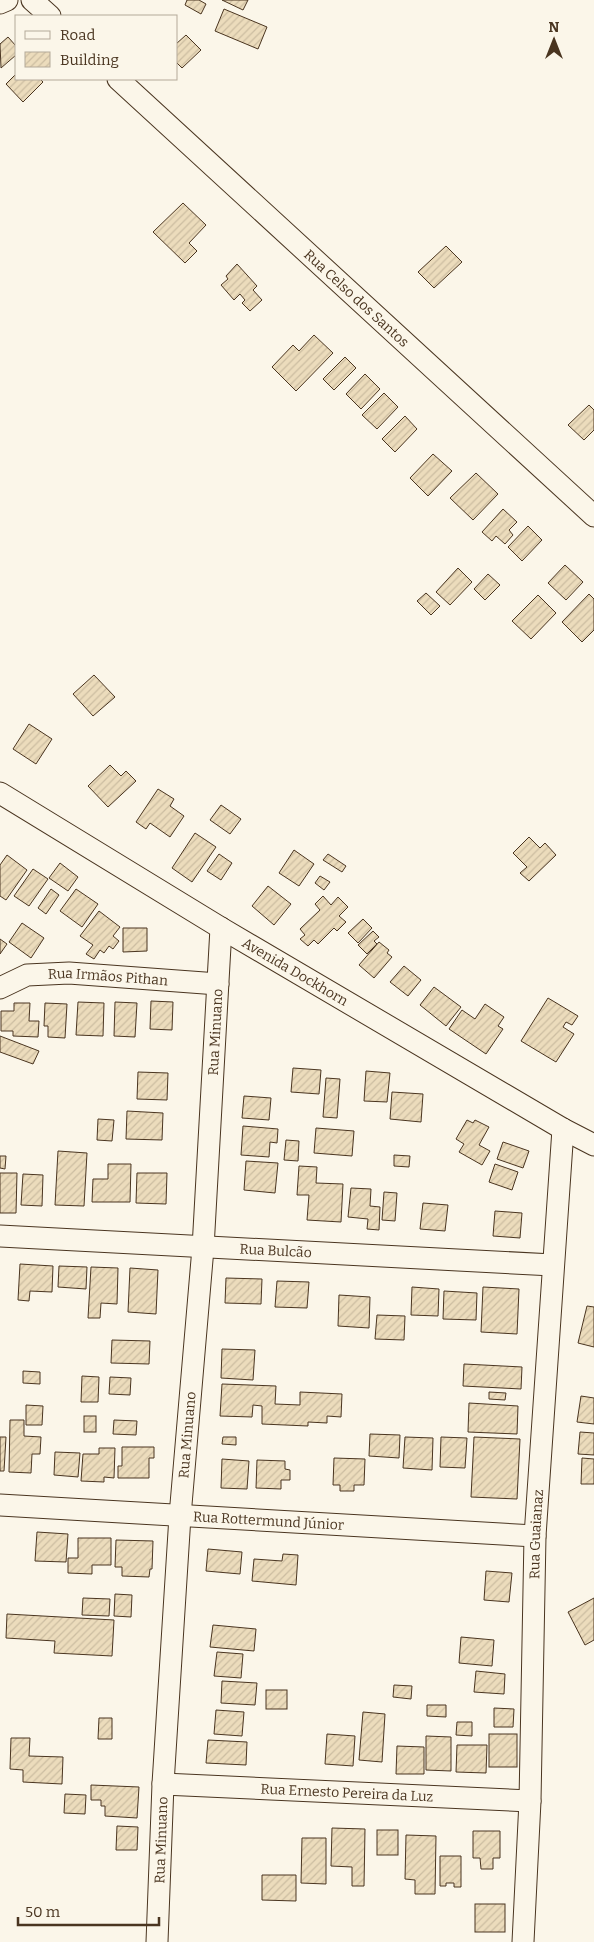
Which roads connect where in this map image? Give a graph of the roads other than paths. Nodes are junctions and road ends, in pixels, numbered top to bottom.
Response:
1 (7, 0) edge
2 (32, 0) edge
3 (0, 3) edge
4 (49, 15) edge
5 (119, 80) edge
6 (594, 516) edge
7 (0, 793) edge
8 (221, 928) junction
9 (218, 984) junction
10 (0, 988) edge
11 (563, 1129) junction
12 (594, 1145) edge
13 (0, 1236) edge
14 (202, 1248) junction
15 (553, 1265) junction
16 (0, 1505) edge
17 (180, 1516) junction
18 (535, 1536) junction
19 (163, 1784) junction
20 (530, 1801) junction
21 (157, 1942) edge
22 (523, 1942) edge

1 - 3 street
2 - 4 street
5 - 6 street, Rua Celso dos Santos
7 - 8 street, Avenida Dockhorn
8 - 9 street, Rua Minuano
8 - 11 street, Avenida Dockhorn
9 - 10 street, Rua Irmãos Pithan
9 - 14 street, Rua Minuano
11 - 12 street, Avenida Dockhorn
11 - 15 street, Rua Guaianaz
13 - 14 street, Rua Bulcão
14 - 15 street, Rua Bulcão
14 - 17 street, Rua Minuano
15 - 18 street, Rua Guaianaz
16 - 17 street, Rua Rottermund Júnior
17 - 18 street, Rua Rottermund Júnior
17 - 19 street, Rua Minuano
18 - 20 street, Rua Guaianaz
19 - 20 street, Rua Ernesto Pereira da Luz
19 - 21 street, Rua Minuano
20 - 22 street, Rua Guaianaz

